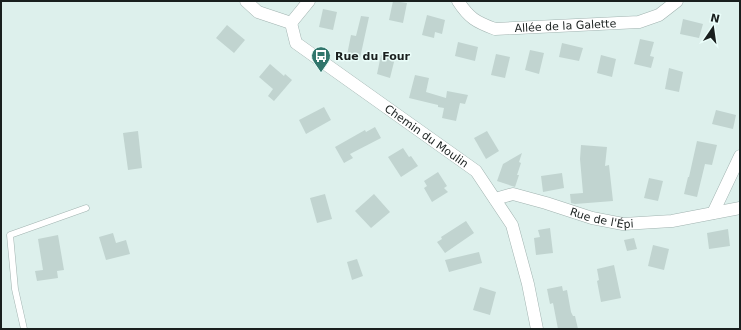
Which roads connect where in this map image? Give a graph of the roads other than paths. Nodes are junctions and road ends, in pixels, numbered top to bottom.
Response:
1 (246, 1) edge
2 (309, 1) edge
3 (458, 1) edge
4 (677, 1) edge
5 (290, 23) junction
6 (740, 156) edge
7 (495, 199) junction
8 (86, 208) dead end
9 (740, 208) edge
10 (713, 213) junction
11 (24, 329) edge
12 (537, 329) edge

1 - 5 street
2 - 5 street
3 - 4 street, Allée de la Galette
5 - 7 street, Chemin du Moulin
6 - 10 street
7 - 10 street, Rue de l'Épi
7 - 12 street, Chemin du Moulin
8 - 11 lane
9 - 10 street, Rue de l'Épi

